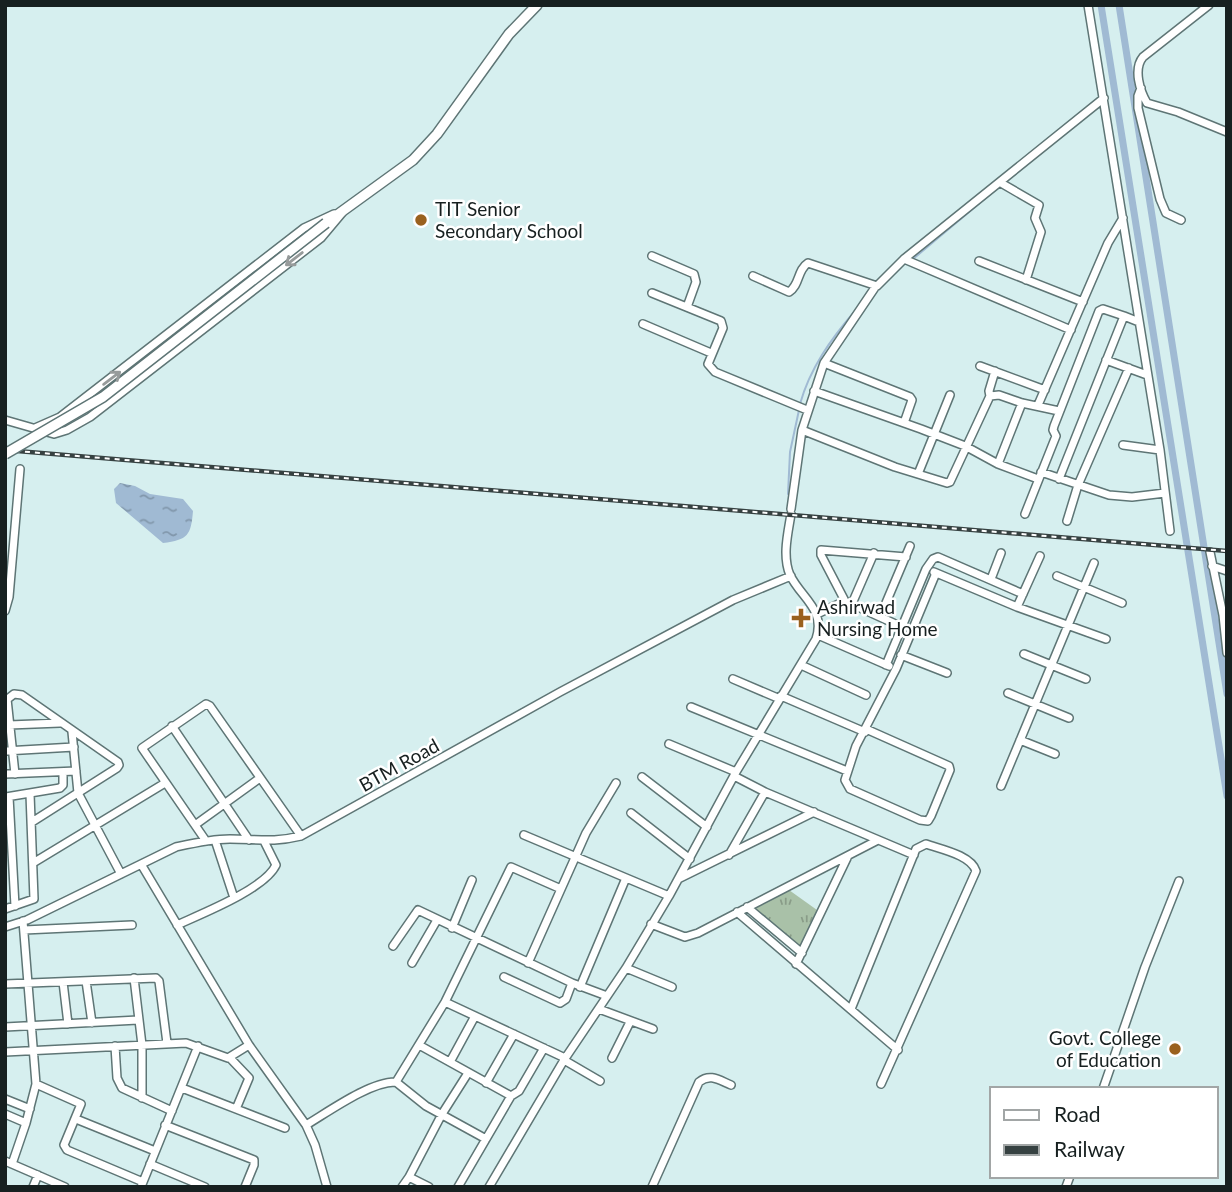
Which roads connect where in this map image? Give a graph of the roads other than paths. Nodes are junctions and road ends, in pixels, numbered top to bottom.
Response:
1 (537, 5) edge
2 (1088, 5) edge
3 (1209, 5) edge
4 (1141, 88) junction
5 (1104, 97) junction
6 (1227, 132) edge
7 (1001, 183) junction
8 (342, 212) junction
9 (1123, 218) junction
10 (1181, 220) dead end
11 (652, 256) dead end
12 (904, 258) junction
13 (979, 261) dead end
14 (753, 276) dead end
15 (1026, 280) junction
16 (876, 286) junction
17 (652, 293) dead end
18 (1083, 302) junction
19 (687, 307) junction
20 (1124, 316) junction
21 (1139, 322) junction
22 (643, 324) dead end
23 (1071, 330) junction
24 (711, 353) junction
25 (1106, 360) junction
26 (824, 363) junction
27 (980, 366) dead end
28 (1129, 369) junction
29 (995, 371) junction
30 (1147, 375) junction
31 (1045, 390) junction
32 (814, 391) junction
33 (950, 395) dead end
34 (990, 396) junction
35 (1022, 403) junction
36 (1038, 405) junction
37 (802, 408) junction
38 (1059, 411) junction
39 (5, 420) edge
40 (904, 422) junction
41 (34, 429) junction
42 (802, 430) junction
43 (934, 434) junction
44 (1123, 445) dead end
45 (965, 446) junction
46 (1160, 450) junction
47 (5, 454) edge
48 (998, 464) junction
49 (20, 469) dead end
50 (918, 474) junction
51 (1040, 476) junction
52 (1059, 479) junction
53 (1078, 485) junction
54 (1165, 493) junction
55 (1025, 514) dead end
56 (1067, 520) dead end
57 (1170, 531) dead end
58 (910, 546) dead end
59 (1210, 552) dead end
60 (874, 553) junction
61 (1000, 553) dead end
62 (1040, 556) dead end
63 (906, 557) junction
64 (1094, 563) dead end
65 (1212, 566) junction
66 (926, 569) junction
67 (1227, 571) edge
68 (936, 573) junction
69 (790, 576) junction
70 (1057, 576) dead end
71 (991, 579) junction
72 (1084, 587) junction
73 (1023, 594) junction
74 (848, 603) junction
75 (1122, 603) dead end
76 (1017, 607) junction
77 (5, 611) edge
78 (817, 614) junction
79 (1225, 616) edge
80 (880, 617) junction
81 (1069, 625) junction
82 (902, 627) junction
83 (818, 635) junction
84 (1106, 639) dead end
85 (1227, 653) edge
86 (1024, 654) dead end
87 (901, 655) junction
88 (801, 664) junction
89 (886, 665) junction
90 (1051, 665) junction
91 (896, 669) junction
92 (947, 673) dead end
93 (733, 679) dead end
94 (1086, 679) dead end
95 (1008, 693) dead end
96 (866, 695) dead end
97 (780, 698) junction
98 (6, 700) edge
99 (1035, 704) junction
100 (691, 708) dead end
101 (1069, 718) dead end
102 (60, 723) junction
103 (8, 725) edge
104 (172, 726) junction
105 (865, 730) junction
106 (72, 732) junction
107 (758, 736) junction
108 (1020, 740) junction
109 (669, 744) dead end
110 (74, 747) junction
111 (9, 751) edge
112 (1055, 754) dead end
113 (76, 771) junction
114 (847, 771) junction
115 (63, 772) junction
116 (15, 774) junction
117 (735, 774) junction
118 (5, 775) edge
119 (642, 777) dead end
120 (260, 778) junction
121 (165, 783) junction
122 (616, 783) dead end
123 (1001, 786) dead end
124 (765, 792) junction
125 (78, 793) junction
126 (30, 794) junction
127 (7, 797) edge
128 (224, 803) junction
129 (631, 813) dead end
130 (814, 813) junction
131 (32, 822) junction
132 (195, 825) junction
133 (95, 826) junction
134 (708, 827) junction
135 (524, 835) dead end
136 (301, 836) junction
137 (210, 840) junction
138 (249, 840) junction
139 (878, 840) junction
140 (264, 841) junction
141 (729, 855) junction
142 (914, 855) junction
143 (575, 857) junction
144 (847, 858) junction
145 (690, 859) junction
146 (33, 863) junction
147 (141, 864) junction
148 (9, 869) edge
149 (121, 874) junction
150 (626, 878) junction
151 (679, 878) junction
152 (472, 880) dead end
153 (1179, 881) dead end
154 (561, 888) junction
155 (668, 896) junction
156 (234, 898) junction
157 (15, 906) junction
158 (747, 907) junction
159 (5, 909) edge
160 (737, 912) junction
161 (437, 920) junction
162 (651, 924) junction
163 (23, 925) junction
164 (132, 925) dead end
165 (177, 925) junction
166 (5, 927) edge
167 (452, 928) junction
168 (475, 939) junction
169 (393, 946) dead end
170 (802, 953) junction
171 (412, 963) dead end
172 (528, 963) junction
173 (796, 964) junction
174 (626, 968) junction
175 (504, 977) dead end
176 (134, 978) junction
177 (86, 981) junction
178 (63, 982) junction
179 (26, 983) junction
180 (5, 984) edge
181 (576, 985) junction
182 (672, 988) dead end
183 (607, 996) junction
184 (445, 1002) junction
185 (599, 1009) junction
186 (851, 1009) junction
187 (475, 1016) junction
188 (138, 1020) junction
189 (629, 1022) junction
190 (92, 1023) junction
191 (68, 1024) junction
192 (30, 1026) junction
193 (5, 1027) edge
194 (653, 1029) dead end
195 (514, 1034) junction
196 (167, 1043) junction
197 (142, 1045) junction
198 (249, 1045) junction
199 (419, 1045) junction
200 (115, 1046) junction
201 (198, 1046) junction
202 (544, 1048) junction
203 (898, 1050) junction
204 (34, 1051) junction
205 (5, 1052) edge
206 (230, 1058) junction
207 (612, 1058) dead end
208 (565, 1059) junction
209 (450, 1062) junction
210 (468, 1073) junction
211 (600, 1081) dead end
212 (396, 1082) junction
213 (486, 1083) junction
214 (36, 1084) junction
215 (881, 1084) dead end
216 (731, 1085) dead end
217 (1103, 1087) edge
218 (182, 1088) junction
219 (511, 1096) junction
220 (142, 1098) junction
221 (5, 1099) edge
222 (30, 1109) junction
223 (236, 1109) junction
224 (172, 1111) junction
225 (5, 1114) edge
226 (442, 1114) junction
227 (76, 1119) junction
228 (26, 1124) junction
229 (165, 1125) junction
230 (306, 1125) junction
231 (285, 1128) dead end
232 (486, 1139) junction
233 (155, 1151) junction
234 (9, 1162) edge
235 (150, 1164) junction
236 (38, 1175) junction
237 (410, 1177) junction
238 (142, 1184) edge
239 (33, 1187) edge
240 (65, 1187) edge
241 (205, 1187) edge
242 (245, 1187) edge
243 (327, 1187) edge
244 (402, 1187) edge
245 (429, 1187) edge
246 (458, 1187) edge
247 (489, 1187) edge
248 (652, 1187) edge

1 - 8 main road
2 - 5 street
3 - 4 street
4 - 6 street
4 - 10 street
5 - 7 street
5 - 9 street
7 - 12 street
7 - 15 street
41 -> 8 street
8 -> 41 street
8 - 47 main road, bridge
9 - 18 street
9 - 21 street
11 - 19 street
12 - 16 street
12 - 23 street
13 - 15 street
14 - 16 street
15 - 18 street
16 - 26 street
17 - 19 street
18 - 23 street
19 - 24 street
20 - 21 street
20 - 25 street
20 - 38 street
21 - 30 street
22 - 24 street
23 - 31 street
24 - 37 street
25 - 28 street
25 - 52 street
26 - 32 street
26 - 40 street
27 - 29 street
28 - 30 street
28 - 53 street
29 - 31 street
29 - 34 street
30 - 46 street
31 - 36 street
32 - 37 street
32 - 40 street
33 - 43 street
34 - 35 street
34 - 45 street
35 - 36 street
35 - 48 street
36 - 38 street
37 - 42 street
38 - 51 street
39 - 41 street
40 - 43 street
42 - 50 street
42 - 69 street
43 - 45 street
43 - 50 street
44 - 46 street
45 - 48 street
45 - 50 street
46 - 54 street
48 - 51 street
49 - 77 street
51 - 52 street
51 - 55 street
52 - 53 street
53 - 54 street
53 - 56 street
54 - 57 street
58 - 63 street
59 - 65 street
60 - 63 street
60 - 74 street
60 - 74 street
61 - 71 street
62 - 73 street
63 - 80 street
64 - 72 street
65 - 67 street
65 - 79 street
66 - 68 street
66 - 71 street
66 - 82 street
68 - 76 street
68 - 87 street
69 - 78 street
69 - 136 street, BTM Road
70 - 72 street
71 - 73 street
72 - 75 street
72 - 81 street
73 - 76 street
74 - 78 street
74 - 80 street
76 - 81 street
78 - 83 street
79 - 85 street
80 - 82 street
81 - 84 street
81 - 90 street
82 - 89 street
83 - 88 street
83 - 89 street
86 - 90 street
87 - 91 street
87 - 92 street
88 - 96 street
88 - 97 street
89 - 91 street
90 - 94 street
90 - 99 street
91 - 105 street
93 - 97 street
95 - 99 street
97 - 105 street
97 - 107 street
98 - 102 street
98 - 103 street
99 - 101 street
99 - 108 street
100 - 107 street
102 - 103 street
102 - 106 street
103 - 111 street
104 - 120 street
104 - 121 street
104 - 128 street
105 - 114 street
105 - 114 street
106 - 110 street
106 - 125 street
107 - 114 street
107 - 117 street
108 - 112 street
108 - 123 street
109 - 117 street
110 - 111 street
110 - 113 street
111 - 116 street
113 - 115 street
113 - 125 street
115 - 116 street
115 - 126 street
116 - 118 street
117 - 124 street
117 - 134 street
119 - 134 street
120 - 128 street
120 - 136 street
121 - 132 street
121 - 133 street
122 - 143 street
124 - 130 street
124 - 141 street
125 - 131 street
125 - 133 street
126 - 127 street
126 - 131 street
127 - 148 street
128 - 132 street
128 - 138 street
129 - 145 street
130 - 139 street
130 - 141 street
131 - 146 street
132 - 137 street
133 - 146 street
133 - 149 street
134 - 145 street
135 - 143 street
136 - 140 street, BTM Road
137 - 138 street, BTM Road
137 - 147 street, BTM Road
137 - 156 street
138 - 140 street, BTM Road
139 - 142 street
139 - 144 street
140 - 156 street
141 - 151 street
142 - 186 street
142 - 203 street
143 - 150 street
143 - 154 street
144 - 158 street
144 - 170 street
145 - 151 street
146 - 157 street
147 - 149 street, BTM Road
147 - 165 street
148 - 157 street
149 - 163 street, BTM Road
150 - 155 street
150 - 181 street
151 - 155 street
152 - 167 street
153 - 217 street
154 - 168 street
154 - 172 street
155 - 162 street
156 - 165 street
157 - 159 street
158 - 160 street
158 - 170 street
160 - 162 street
160 - 173 street
161 - 167 street
161 - 169 street
161 - 171 street
162 - 174 street
163 - 164 street
163 - 166 street, BTM Road
163 - 179 street
165 - 198 street
167 - 168 street
168 - 172 street
168 - 184 street
170 - 173 street
172 - 181 street
173 - 186 street
174 - 182 street
174 - 183 street
175 - 181 street
176 - 177 street
176 - 188 street
176 - 196 street
177 - 178 street
177 - 190 street
178 - 179 street
178 - 191 street
179 - 180 street
179 - 192 street
181 - 183 street
183 - 185 street
184 - 187 street
184 - 199 street
185 - 189 street
185 - 208 street
186 - 203 street
187 - 195 street
187 - 209 street
188 - 190 street
188 - 197 street
189 - 194 street
189 - 207 street
190 - 191 street
191 - 192 street
192 - 193 street
192 - 204 street
195 - 202 street
195 - 213 street
196 - 197 street
196 - 201 street
197 - 200 street
197 - 220 street
198 - 206 street
198 - 230 street
199 - 209 street
199 - 212 street
200 - 204 street
200 - 220 street
201 - 206 street
201 - 218 street
202 - 208 street
202 - 219 street
203 - 215 street
204 - 205 street
204 - 214 street
206 - 223 street
208 - 211 street
208 - 247 street
209 - 210 street
210 - 213 street
210 - 226 street
212 - 226 street
212 - 230 street
213 - 219 street
214 - 222 street
214 - 227 street
216 - 248 street
218 - 223 street
218 - 224 street
219 - 232 street
220 - 224 street
221 - 222 street
222 - 228 street
223 - 231 street
224 - 229 street
225 - 228 street
226 - 232 street
226 - 237 street
227 - 233 street
227 - 238 street
228 - 234 street
229 - 233 street
229 - 242 street
230 - 243 street
232 - 246 street
233 - 235 street
234 - 236 street
235 - 238 street
235 - 241 street
236 - 239 street
236 - 240 street
237 - 244 street
237 - 245 street

